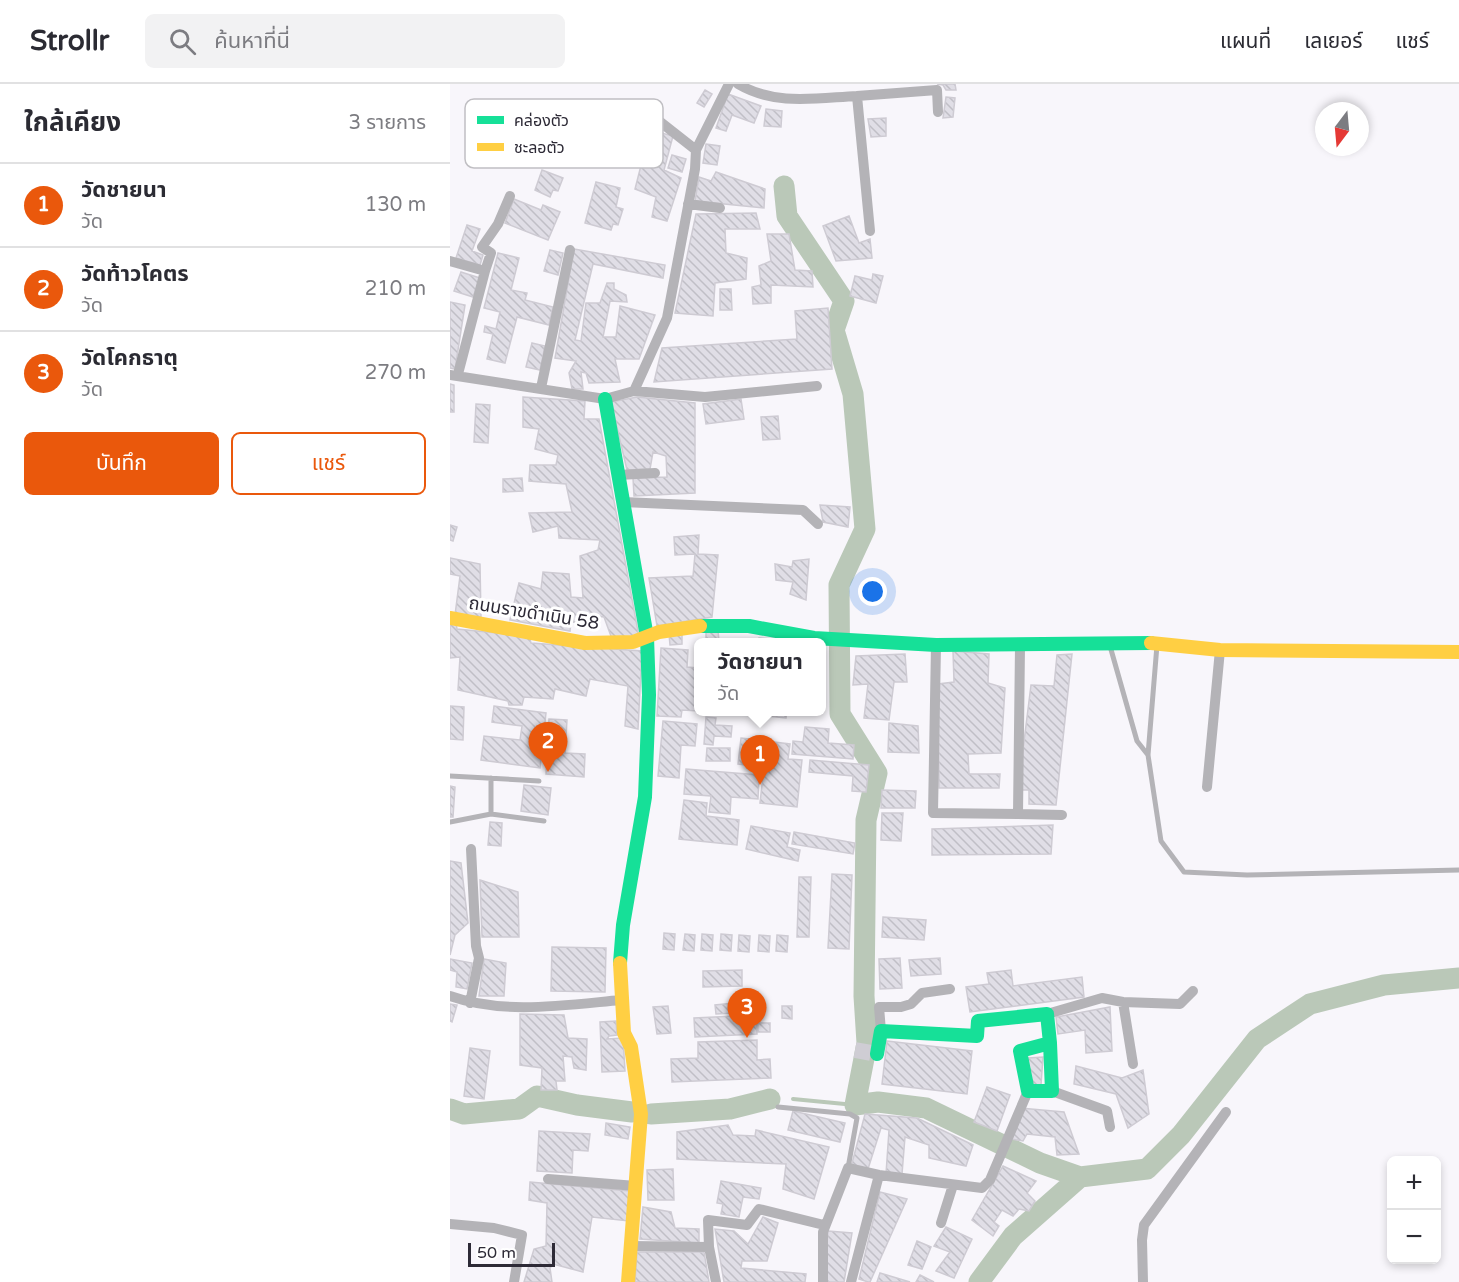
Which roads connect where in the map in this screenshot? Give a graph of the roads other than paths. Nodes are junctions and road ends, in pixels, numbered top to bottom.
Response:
1 (729, 84) edge
2 (738, 84) edge
3 (857, 96) junction
4 (938, 112) dead end
5 (663, 124) edge
6 (696, 150) junction
7 (510, 196) dead end
8 (688, 204) junction
9 (720, 208) dead end
10 (870, 231) dead end
11 (570, 250) dead end
12 (450, 261) edge
13 (484, 271) junction
14 (454, 374) edge
15 (817, 386) dead end
16 (541, 388) junction
17 (634, 391) junction
18 (605, 399) junction
19 (654, 473) dead end
20 (618, 475) junction
21 (622, 502) junction
22 (818, 524) dead end
23 (450, 618) edge
24 (647, 637) junction
25 (814, 638) edge
26 (826, 639) edge
27 (1157, 643) junction
28 (1110, 644) junction
29 (936, 645) junction
30 (1020, 646) junction
31 (1220, 650) junction
32 (1459, 651) edge
33 (1148, 755) junction
34 (450, 776) edge
35 (491, 778) junction
36 (539, 781) dead end
37 (1207, 788) dead end
38 (491, 814) junction
39 (1018, 814) junction
40 (1062, 815) dead end
41 (544, 821) dead end
42 (450, 822) edge
43 (471, 849) dead end
44 (1459, 870) edge
45 (950, 989) dead end
46 (1193, 991) dead end
47 (450, 996) edge
48 (621, 1000) junction
49 (1123, 1002) junction
50 (470, 1003) junction
51 (1047, 1014) junction
52 (880, 1031) junction
53 (1050, 1043) junction
54 (877, 1054) dead end
55 (1132, 1064) dead end
56 (1052, 1090) junction
57 (1028, 1091) junction
58 (778, 1107) dead end
59 (1226, 1112) dead end
60 (1110, 1127) dead end
61 (848, 1168) junction
62 (879, 1175) junction
63 (548, 1179) dead end
64 (953, 1185) junction
65 (636, 1186) junction
66 (941, 1223) dead end
67 (450, 1224) edge
68 (824, 1225) junction
69 (631, 1246) junction
70 (709, 1247) junction
71 (514, 1282) edge
72 (628, 1282) edge
73 (716, 1282) edge
74 (823, 1282) edge
75 (851, 1282) edge
76 (1143, 1282) edge

1 - 6 street
2 - 3 street
3 - 4 street
3 - 10 street
5 - 6 street
6 - 8 street
7 - 13 street
8 - 9 street
8 - 17 street
11 - 16 street
12 - 13 street
13 - 14 street
14 - 16 street
15 - 17 street
16 - 18 street
17 - 18 street
18 - 20 street
19 - 20 street
20 - 21 street
21 - 22 street
21 - 24 street
23 - 24 street, ถนนราขดำเนิน 58
24 - 25 street, ถนนราขดำเนิน 58
24 - 48 street
26 - 29 street, ถนนราขดำเนิน 58
27 - 28 street, ถนนราขดำเนิน 58
27 - 31 street, ถนนราขดำเนิน 58
27 - 33 lane
28 - 30 street, ถนนราขดำเนิน 58
28 - 33 lane
29 - 30 street, ถนนราขดำเนิน 58
29 - 39 street
30 - 39 street
31 - 32 street, ถนนราขดำเนิน 58
31 - 37 street
33 - 44 lane
34 - 35 lane
35 - 36 lane
35 - 38 lane
38 - 41 lane
38 - 42 lane
39 - 40 street
43 - 50 street
45 - 52 street
46 - 49 street
47 - 50 street
48 - 50 street
48 - 65 street
49 - 51 street
49 - 55 street
51 - 52 street
51 - 53 street
52 - 54 street
53 - 56 street
53 - 57 street
56 - 57 street
56 - 60 street
57 - 64 street
58 - 61 lane
59 - 76 street
61 - 62 street
61 - 68 street
62 - 64 street
62 - 75 street
63 - 65 street
64 - 66 street
65 - 69 street
67 - 71 street
68 - 70 street
68 - 74 street
69 - 70 street
69 - 72 street
70 - 73 street

